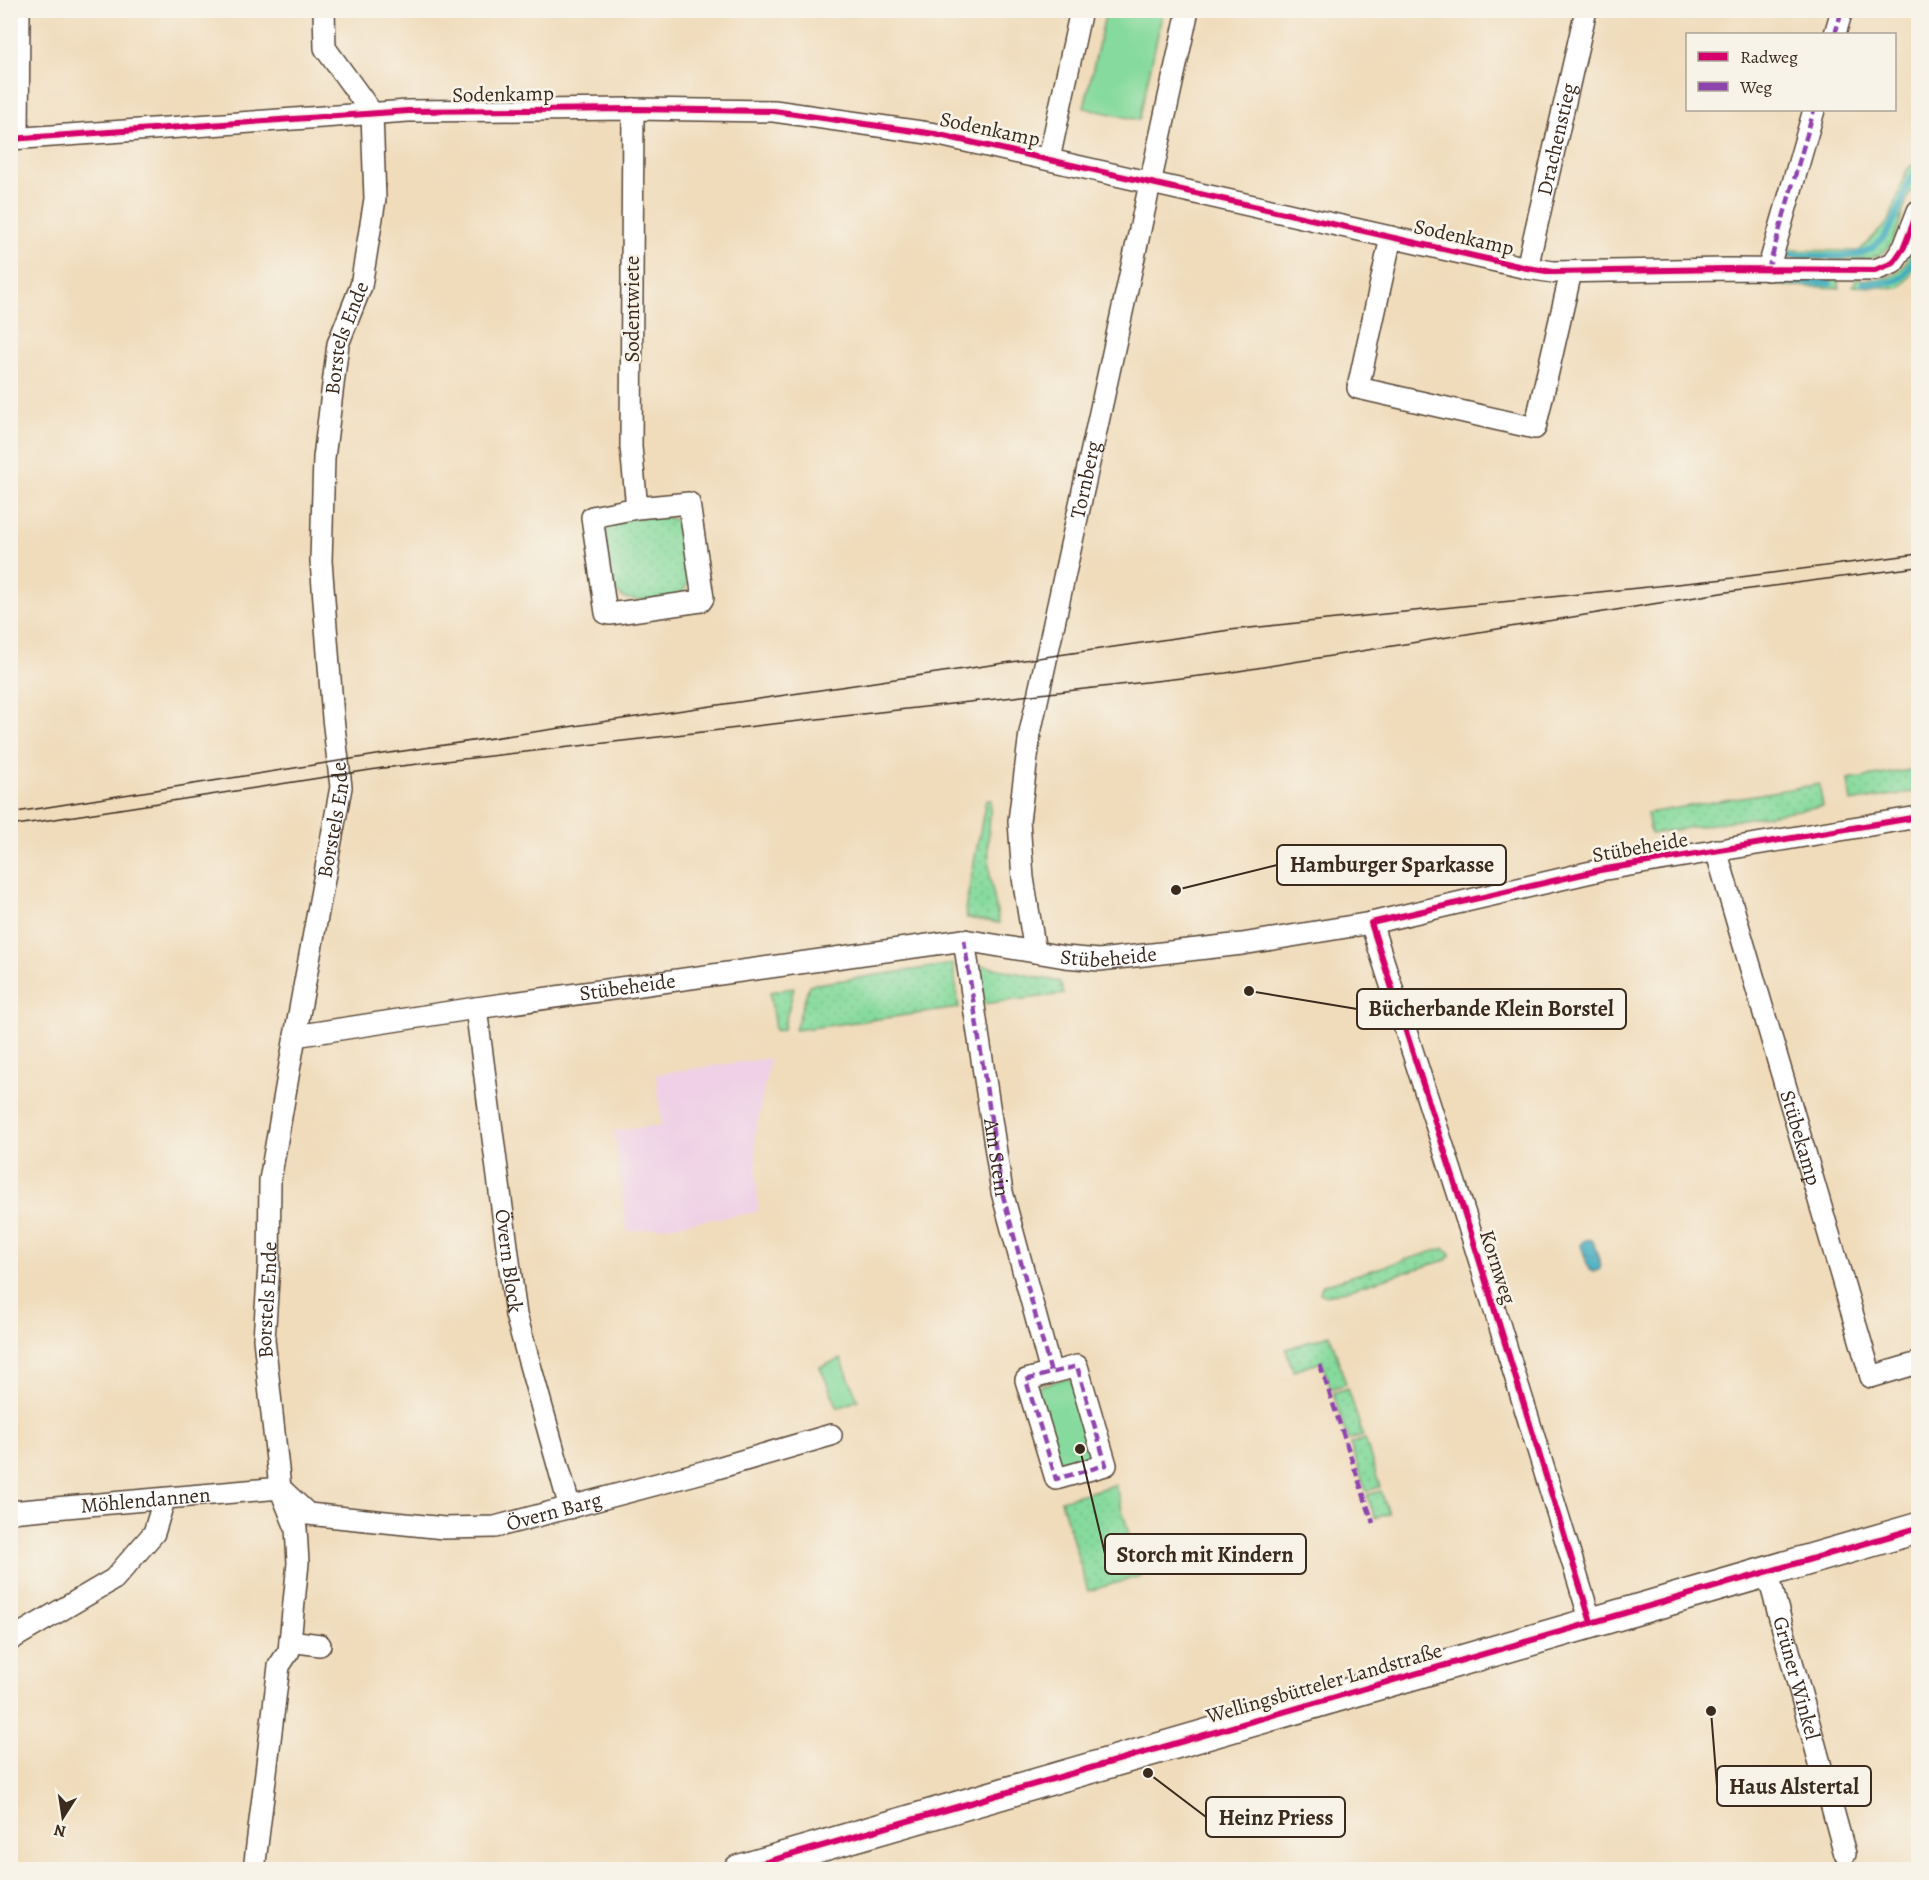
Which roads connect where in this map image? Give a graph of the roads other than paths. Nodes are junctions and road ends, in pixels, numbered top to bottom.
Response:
1 (19, 10) edge
2 (324, 10) edge
3 (1081, 10) edge
4 (1188, 10) edge
5 (1586, 10) edge
6 (1842, 10) edge
7 (1836, 33) edge
8 (633, 109) junction
9 (1814, 111) edge
10 (372, 113) junction
11 (14, 139) edge
12 (1049, 159) junction
13 (1149, 182) junction
14 (1918, 210) edge
15 (1391, 237) junction
16 (1527, 268) junction
17 (1768, 270) junction
18 (1571, 272) junction
19 (637, 508) junction
20 (1918, 817) edge
21 (1716, 850) junction
22 (1371, 923) junction
23 (964, 940) junction
24 (1035, 952) junction
25 (476, 1008) junction
26 (294, 1036) junction
27 (1918, 1363) edge
28 (1051, 1373) junction
29 (831, 1435) dead end
30 (280, 1488) junction
31 (164, 1500) junction
32 (570, 1508) junction
33 (10, 1512) edge
34 (1918, 1528) edge
35 (1767, 1571) junction
36 (1591, 1622) junction
37 (10, 1640) edge
38 (290, 1641) junction
39 (320, 1645) dead end
40 (1845, 1854) dead end
41 (254, 1869) edge
42 (739, 1869) edge

1 - 11 street
2 - 10 street
3 - 12 street
4 - 13 street, Tornberg
5 - 16 street, Drachenstieg
6 - 7 street
8 - 10 street, Sodenkamp
8 - 12 street, Sodenkamp
8 - 19 street, Sodentwiete
9 - 17 street
10 - 11 street, Sodenkamp
10 - 26 street, Borstels Ende
12 - 13 street, Sodenkamp
13 - 15 street, Sodenkamp
13 - 24 street, Tornberg
14 - 17 street, Sodenkamp
15 - 16 street, Sodenkamp
15 - 18 street, Sodenkamp
16 - 18 street, Sodenkamp
17 - 18 street, Sodenkamp
19 - 19 street
20 - 21 street, Stübeheide
21 - 22 street, Stübeheide
21 - 27 street, Stübekamp
22 - 24 street, Stübeheide
22 - 36 street, Kornweg
23 - 24 street, Stübeheide
23 - 25 street, Stübeheide
23 - 28 street, Am Stein
25 - 26 street, Stübeheide
25 - 32 street, Övern Block
26 - 30 street, Borstels Ende
28 - 28 street
29 - 32 street, Övern Barg
30 - 31 street, Möhlendannen
30 - 32 street, Övern Barg
30 - 38 street, Borstels Ende
31 - 33 street, Möhlendannen
31 - 37 street
34 - 35 main road, Wellingsbütteler Landstraße
35 - 36 main road, Wellingsbütteler Landstraße
35 - 40 street, Grüner Winkel
36 - 42 main road, Wellingsbütteler Landstraße
38 - 39 street
38 - 41 street, Borstels Ende

